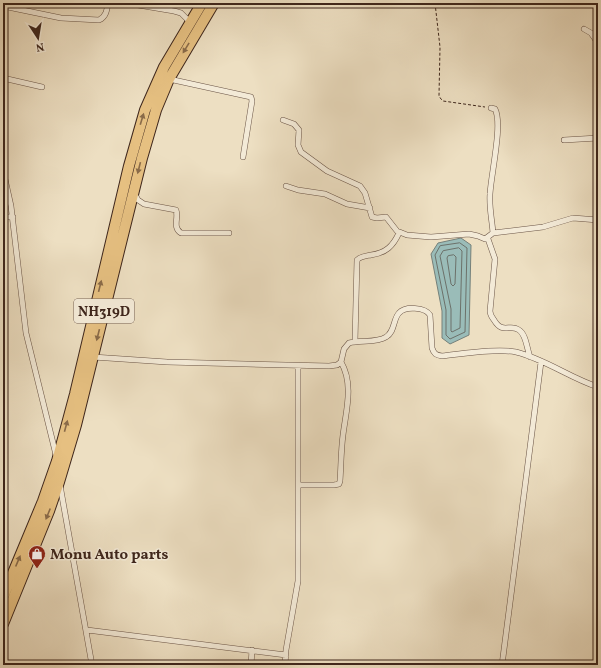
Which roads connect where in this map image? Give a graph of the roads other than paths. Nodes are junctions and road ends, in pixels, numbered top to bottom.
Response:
1 (108, 3) edge
2 (126, 3) edge
3 (202, 3) edge
4 (214, 3) edge
5 (3, 6) edge
6 (190, 22) junction
7 (584, 29) dead end
8 (197, 30) junction
9 (598, 42) edge
10 (3, 78) edge
11 (169, 79) junction
12 (42, 87) dead end
13 (491, 108) road end
14 (283, 120) dead end
15 (598, 138) edge
16 (564, 140) dead end
17 (242, 157) dead end
18 (3, 170) edge
19 (286, 186) dead end
20 (134, 192) junction
21 (370, 208) junction
22 (3, 217) edge
23 (13, 217) junction
24 (598, 220) edge
25 (229, 232) dead end
26 (399, 233) junction
27 (493, 233) junction
28 (488, 239) junction
29 (355, 341) junction
30 (530, 357) junction
31 (93, 358) junction
32 (342, 362) junction
33 (541, 362) junction
34 (298, 366) junction
35 (598, 387) edge
36 (57, 461) junction
37 (59, 482) junction
38 (298, 485) junction
39 (3, 597) edge
40 (3, 624) edge
41 (87, 630) junction
42 (252, 650) junction
43 (286, 655) junction
44 (92, 665) edge
45 (251, 665) edge
46 (285, 665) edge
47 (502, 665) edge

1 - 5 street
2 - 6 street
3 - 6 highway, NH319D
4 - 8 highway, NH319D
6 - 8 street
36 -> 6 highway, NH319D
7 - 9 street
8 -> 11 highway, NH319D
10 - 12 street
11 - 17 street
11 -> 20 highway, NH319D
13 - 27 street
14 - 21 street
15 - 16 street
18 - 23 street
19 - 21 street
20 - 25 street
20 -> 31 highway, NH319D
21 - 26 street
22 - 23 street
23 - 36 street
24 - 27 street
26 - 28 street
26 - 29 street
27 - 28 street
28 - 30 street
29 - 30 street
29 - 32 street
30 - 33 street
31 - 34 street
31 - 37 highway, NH319D
32 - 34 street
32 - 38 street
33 - 35 street
33 - 47 street
34 - 38 street
36 - 37 street
39 -> 36 highway, NH319D
37 -> 40 highway, NH319D
37 - 41 street
38 - 43 street
41 - 42 street
41 - 44 street
42 - 43 street
42 - 45 street
43 - 46 street

